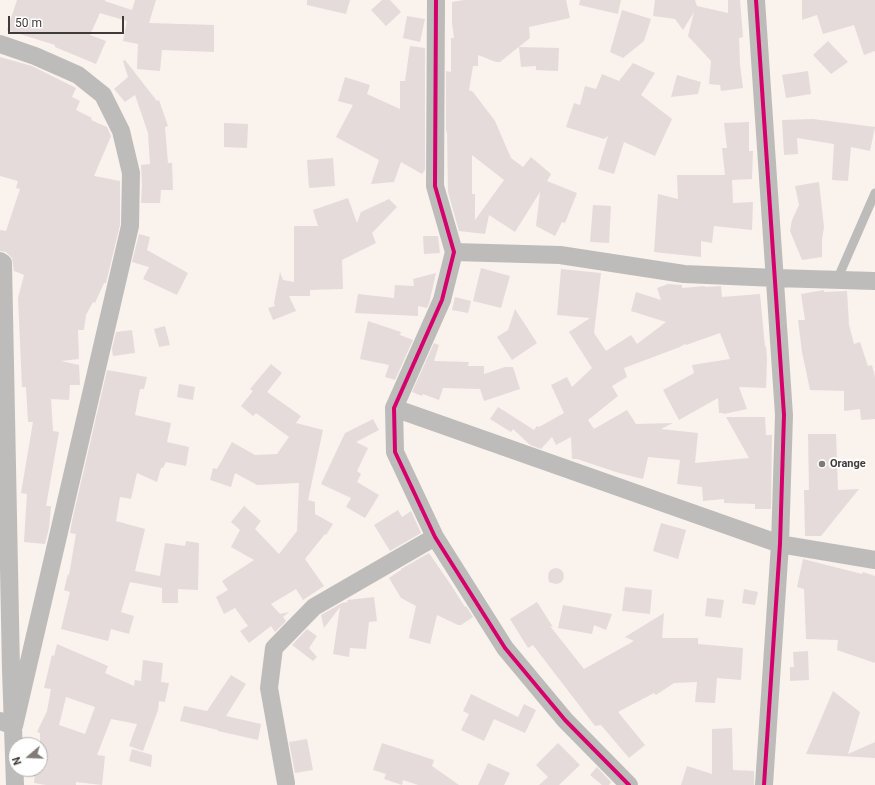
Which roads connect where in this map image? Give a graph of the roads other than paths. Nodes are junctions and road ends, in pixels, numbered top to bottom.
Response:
1 (436, 0) edge
2 (756, 0) edge
3 (0, 44) edge
4 (875, 193) edge
5 (454, 252) junction
6 (0, 262) edge
7 (776, 278) junction
8 (837, 280) junction
9 (875, 281) edge
10 (394, 408) junction
11 (0, 432) edge
12 (7, 450) junction
13 (435, 537) junction
14 (780, 544) junction
15 (875, 560) edge
16 (0, 643) edge
17 (11, 670) junction
18 (7, 724) edge
19 (286, 783) dead end
20 (15, 785) edge
21 (630, 785) edge
22 (764, 785) edge

1 - 5 street
2 - 7 street
3 - 18 street
4 - 8 lane
5 - 7 street
5 - 10 street
6 - 12 street
7 - 8 street
7 - 14 street
8 - 9 street
10 - 13 street
10 - 14 street
11 - 12 street
12 - 17 street
13 - 19 street
13 - 21 street
14 - 15 street
14 - 22 street
16 - 17 street
17 - 18 street
18 - 20 street

